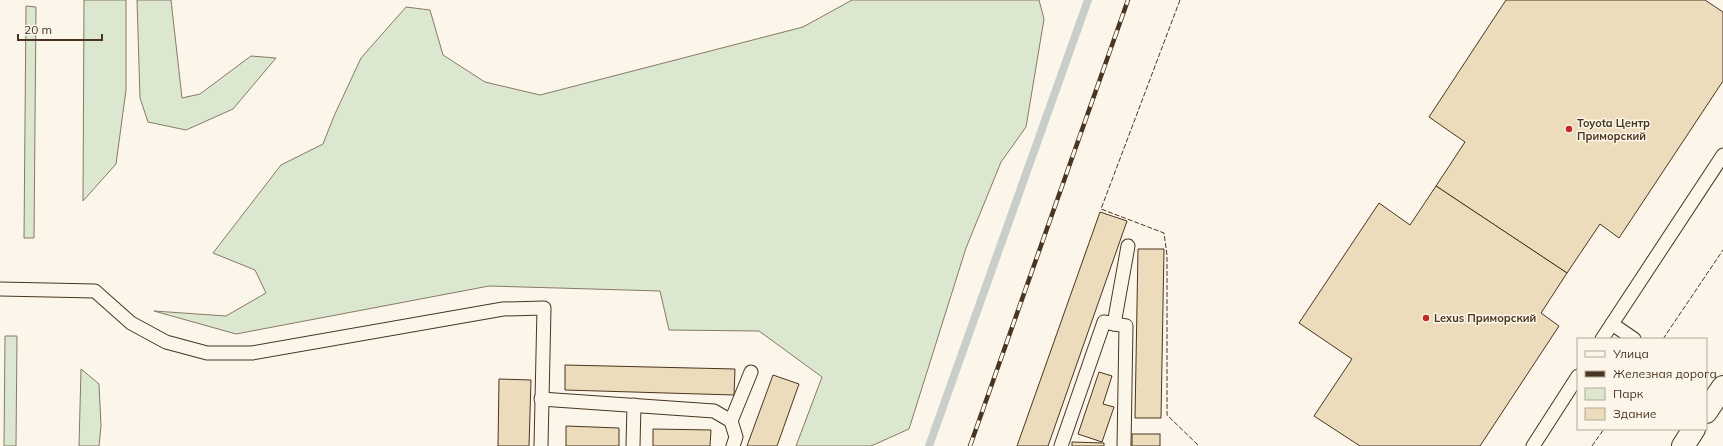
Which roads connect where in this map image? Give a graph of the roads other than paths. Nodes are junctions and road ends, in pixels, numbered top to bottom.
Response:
1 (1723, 155) edge
2 (1128, 246) dead end
3 (0, 289) edge
4 (1114, 324) junction
5 (1612, 324) junction
6 (1603, 338) edge
7 (1633, 338) edge
8 (751, 372) dead end
9 (1577, 378) edge
10 (542, 399) junction
11 (634, 405) junction
12 (731, 420) junction
13 (1693, 430) edge
14 (541, 446) edge
15 (633, 446) edge
16 (732, 446) edge
17 (1061, 446) edge
18 (1124, 446) edge
19 (1532, 446) edge
20 (1683, 446) edge

1 - 5 lane
2 - 4 lane
3 - 10 lane
4 - 17 lane
4 - 18 lane
5 - 6 lane
5 - 7 lane
8 - 12 lane
9 - 19 lane
10 - 11 lane
10 - 14 lane
11 - 12 lane
11 - 15 lane
12 - 16 lane
13 - 20 main road

